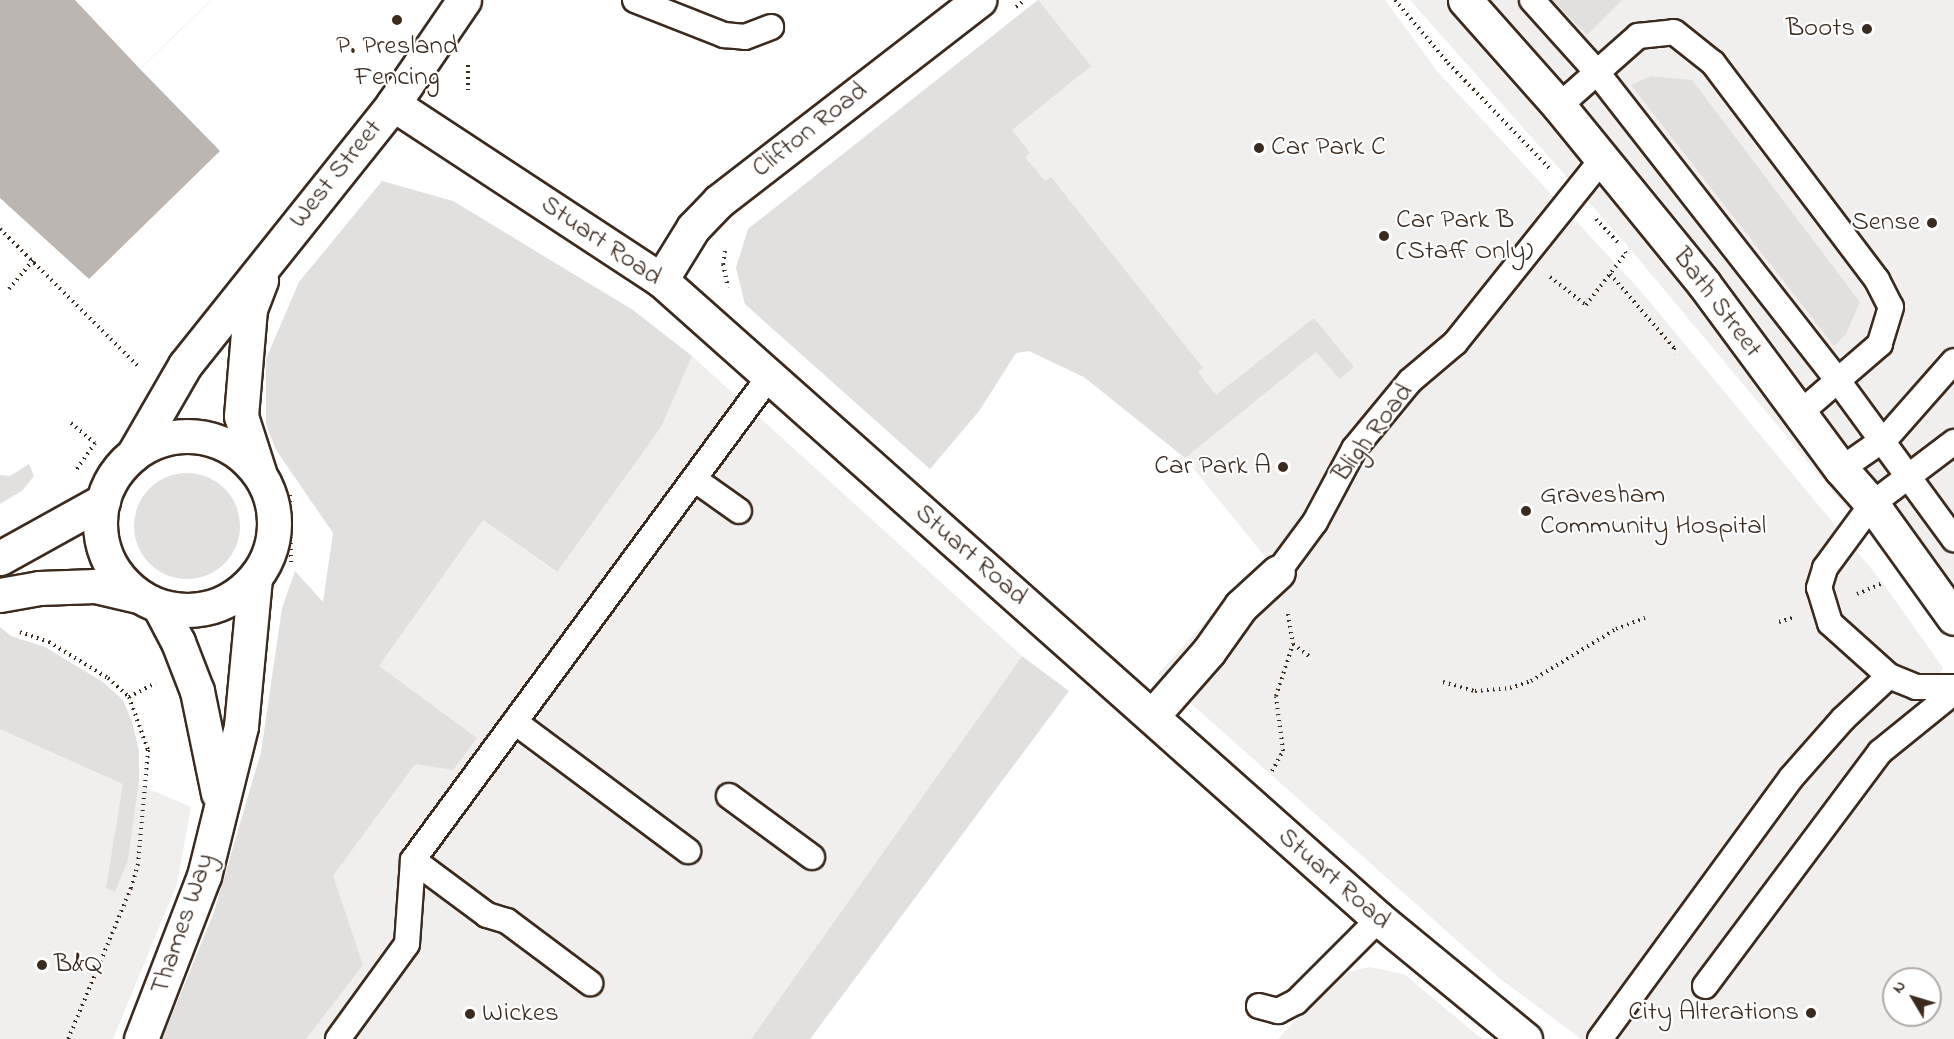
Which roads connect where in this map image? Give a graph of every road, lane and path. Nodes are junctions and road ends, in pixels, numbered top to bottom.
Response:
1 (464, 0) edge
2 (1025, 0) edge
3 (1465, 0) edge
4 (1532, 0) edge
5 (633, 7) edge
6 (993, 7) edge
7 (771, 27) dead end
8 (1596, 71) junction
9 (393, 104) junction
10 (1559, 106) junction
11 (1603, 158) junction
12 (0, 229) edge
13 (726, 246) dead end
14 (1626, 253) dead end
15 (268, 259) junction
16 (33, 260) junction
17 (1634, 262) dead end
18 (1610, 274) dead end
19 (661, 280) junction
20 (9, 289) dead end
21 (729, 291) dead end
22 (1673, 354) dead end
23 (1954, 361) edge
24 (145, 372) dead end
25 (769, 377) junction
26 (1839, 382) junction
27 (1800, 412) junction
28 (1883, 439) junction
29 (1954, 442) edge
30 (133, 455) junction
31 (1841, 469) junction
32 (259, 474) junction
33 (1909, 475) junction
34 (694, 479) junction
35 (103, 501) junction
36 (1872, 504) junction
37 (739, 511) dead end
38 (1954, 539) edge
39 (0, 558) edge
40 (1278, 572) joint
41 (255, 578) junction
42 (1894, 579) dead end
43 (0, 595) edge
44 (148, 601) junction
45 (1823, 607) junction
46 (1792, 608) dead end
47 (1284, 609) dead end
48 (1794, 617) junction
49 (1644, 618) dead end
50 (1954, 618) edge
51 (1779, 622) dead end
52 (14, 630) dead end
53 (1309, 656) dead end
54 (1889, 676) junction
55 (1443, 682) dead end
56 (1954, 687) edge
57 (1954, 692) edge
58 (1153, 715) junction
59 (514, 722) junction
60 (729, 795) dead end
61 (220, 806) junction
62 (688, 851) dead end
63 (812, 857) dead end
64 (413, 860) junction
65 (1379, 919) junction
66 (590, 983) dead end
67 (1705, 986) dead end
68 (1259, 1006) dead end
69 (68, 1039) edge
70 (141, 1039) edge
71 (338, 1039) edge
72 (1525, 1039) edge
73 (1600, 1039) edge

1 - 9 street, West Street
2 - 6 path
3 - 10 street, Bath Street
4 - 8 lane, Bath Street
5 - 7 lane
6 - 19 street, Clifton Road
8 - 10 lane
8 - 26 lane, Bath Street
8 - 26 lane
9 - 15 street, West Street
9 - 19 street, Stuart Road
10 - 11 street, Bath Street
11 - 27 street, Bath Street
11 - 40 lane, Bligh Road
12 - 16 path
13 - 21 path
14 - 17 path
15 - 30 street, West Street
15 - 32 street, West Street
16 - 20 path
16 - 24 path
18 - 22 path
19 - 25 street, Stuart Road
23 - 28 lane
25 - 34 lane
25 - 58 street, Stuart Road
26 - 27 lane
26 - 28 lane, Bath Street
27 - 31 street, Bath Street
28 - 31 lane
28 - 33 lane, Bath Street
29 - 33 lane
30 - 32 street
30 - 35 street
31 - 36 street, Bath Street
32 - 41 street
33 - 36 lane
33 - 38 lane, Bath Street
34 - 37 lane
34 - 59 lane
35 - 39 street
35 - 44 street
36 - 45 lane
36 - 50 street, Bath Street
40 - 58 street, Bligh Road
41 - 44 street
41 - 61 street, Thames Way
42 - 45 path
43 - 44 street
44 - 61 street, Thames Way
45 - 48 path
45 - 54 lane
46 - 48 path
47 - 53 path
48 - 51 path
49 - 55 path
52 - 69 path
54 - 56 lane
54 - 73 lane
57 - 67 lane
58 - 65 street, Stuart Road
59 - 62 lane
59 - 64 lane
60 - 63 lane
61 - 70 street, Thames Way
64 - 66 lane
64 - 71 lane
65 - 68 lane
65 - 72 street, Stuart Road

